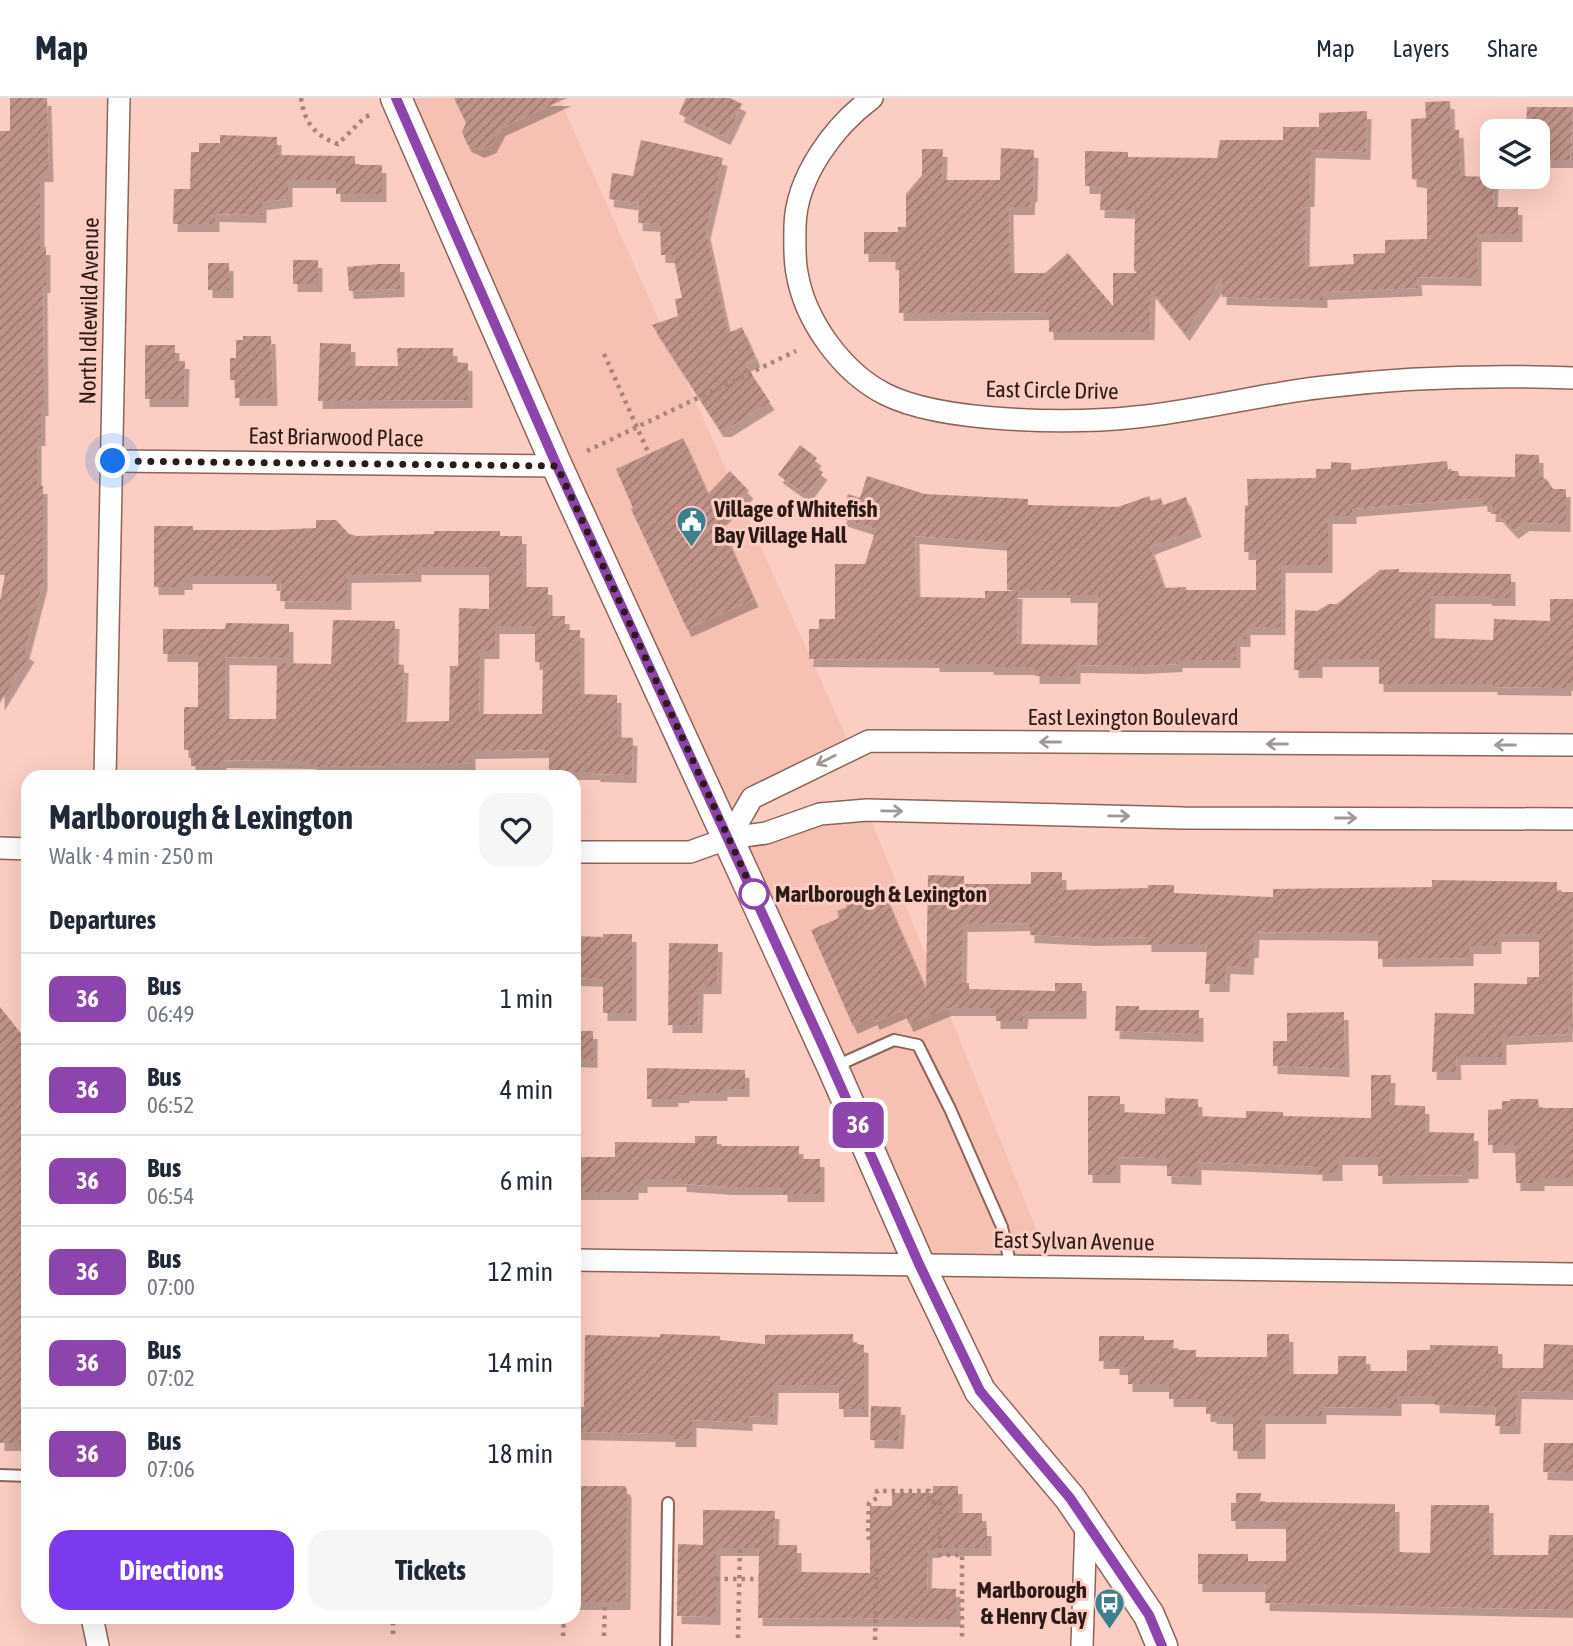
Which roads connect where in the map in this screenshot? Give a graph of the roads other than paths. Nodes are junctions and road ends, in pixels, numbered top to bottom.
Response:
1 (119, 98) edge
2 (872, 98) edge
3 (385, 106) edge
4 (1573, 378) edge
5 (113, 461) junction
6 (557, 466) junction
7 (1573, 745) edge
8 (105, 770) edge
9 (1573, 819) edge
10 (729, 838) junction
11 (0, 848) edge
12 (21, 849) edge
13 (581, 852) edge
14 (833, 1068) junction
15 (581, 1260) edge
16 (919, 1264) junction
17 (1011, 1267) junction
18 (1573, 1275) edge
19 (0, 1475) edge
20 (21, 1476) edge
21 (668, 1503) dead end
22 (1086, 1522) junction
23 (93, 1624) edge
24 (98, 1646) edge
25 (666, 1646) edge
26 (1082, 1646) edge
27 (1162, 1646) edge

1 - 5 street, North Idlewild Avenue
2 - 4 street, East Circle Drive
3 - 6 street
5 - 6 street, East Briarwood Place
5 - 8 street, North Idlewild Avenue
6 - 10 street
7 -> 10 street, East Lexington Boulevard
10 -> 9 street
10 - 13 street
10 - 14 street
11 - 12 street
14 - 16 street
14 - 17 lane
15 - 16 street, East Sylvan Avenue
16 - 17 street, East Sylvan Avenue
16 - 22 street
17 - 18 street, East Sylvan Avenue
19 - 20 lane
21 - 25 lane
22 - 26 street
22 - 27 street
23 - 24 street

